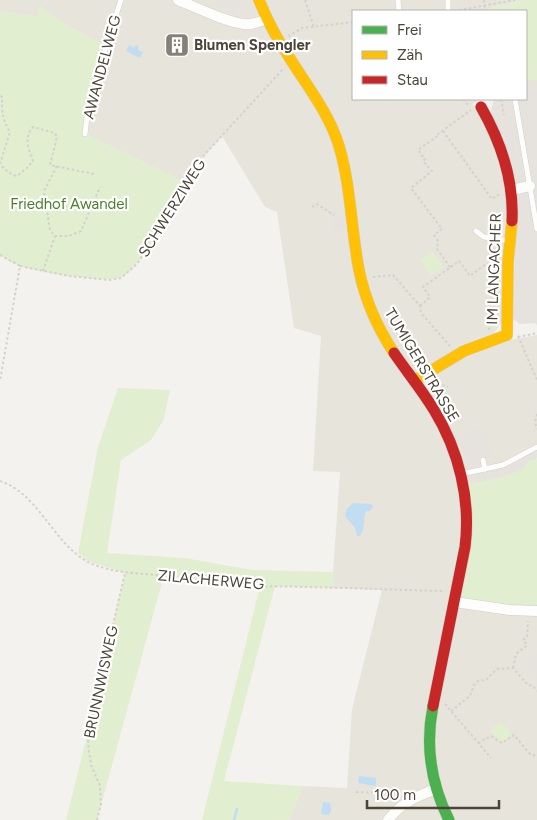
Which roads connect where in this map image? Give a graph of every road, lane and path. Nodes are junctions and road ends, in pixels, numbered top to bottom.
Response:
1 (121, 0) edge
2 (178, 0) edge
3 (259, 0) edge
4 (305, 0) edge
5 (484, 0) edge
6 (515, 0) edge
7 (485, 6) junction
8 (460, 10) edge
9 (485, 10) edge
10 (267, 19) junction
11 (352, 22) edge
12 (314, 27) junction
13 (279, 42) junction
14 (292, 62) junction
15 (0, 96) edge
16 (464, 100) edge
17 (501, 100) edge
18 (515, 100) edge
19 (468, 105) junction
20 (481, 107) joint
21 (504, 115) dead end
22 (443, 130) junction
23 (85, 134) dead end
24 (57, 166) junction
25 (94, 174) dead end
26 (530, 186) junction
27 (100, 187) dead end
28 (507, 194) junction
29 (312, 206) dead end
30 (334, 215) dead end
31 (537, 229) edge
32 (477, 234) dead end
33 (55, 236) junction
34 (510, 241) junction
35 (0, 255) edge
36 (499, 259) dead end
37 (498, 264) junction
38 (20, 266) junction
39 (450, 267) junction
40 (43, 270) junction
41 (498, 271) dead end
42 (360, 278) junction
43 (420, 306) junction
44 (496, 318) dead end
45 (516, 332) dead end
46 (490, 340) junction
47 (452, 348) dead end
48 (537, 380) edge
49 (0, 381) edge
50 (414, 381) junction
51 (537, 414) edge
52 (537, 429) edge
53 (537, 447) edge
54 (483, 460) dead end
55 (486, 469) junction
56 (461, 474) junction
57 (0, 481) edge
58 (125, 573) junction
59 (456, 598) junction
60 (533, 611) edge
61 (513, 668) junction
62 (537, 691) edge
63 (435, 696) junction
64 (451, 711) junction
65 (478, 743) junction
66 (537, 756) edge
67 (491, 758) dead end
68 (436, 789) junction
69 (356, 792) dead end
70 (400, 807) junction
71 (97, 820) edge
72 (388, 820) edge
73 (449, 820) edge

1 - 23 lane, AWANDELWEG
2 - 10 street
3 - 10 street, TUMIGERSTRASSE
4 - 12 path
5 - 7 path
6 - 7 path
7 - 8 path
7 - 9 path
10 - 13 street, TUMIGERSTRASSE
11 - 12 path
12 - 13 path
13 - 14 street, TUMIGERSTRASSE
14 - 40 path, SCHWERZIWEG
14 - 42 street, TUMIGERSTRASSE
15 - 24 path
16 - 19 path
17 - 21 path
18 - 26 lane
19 - 20 path
19 - 22 path
20 - 28 street, IM LANGACHER
22 - 28 path
22 - 39 path
24 - 25 path
24 - 33 path
26 - 28 street
26 - 31 lane
27 - 33 path
28 - 34 street, IM LANGACHER
29 - 30 path
32 - 34 lane
33 - 40 path
34 - 46 street, IM LANGACHER
35 - 38 path, SCHWERZIWEG
36 - 37 path
37 - 39 path
37 - 41 path
38 - 40 path, SCHWERZIWEG
38 - 49 path
39 - 43 path
42 - 43 path
42 - 50 street, TUMIGERSTRASSE
43 - 47 path
44 - 46 path
45 - 48 path
46 - 50 street, IM LANGACHER
50 - 56 street, TUMIGERSTRASSE
51 - 52 path
53 - 55 lane
54 - 55 lane
55 - 56 lane
56 - 59 street, TUMIGERSTRASSE
57 - 58 path, ZILACHERWEG
58 - 59 path, ZILACHERWEG
58 - 71 path, BRUNNWISWEG
59 - 60 street
59 - 63 street, TUMIGERSTRASSE
60 - 61 path
61 - 62 path
61 - 64 path
63 - 64 path
63 - 68 street, TUMIGERSTRASSE
64 - 65 path
65 - 66 path
65 - 67 path
68 - 70 street
68 - 73 street, TUMIGERSTRASSE
69 - 70 path
70 - 72 street

